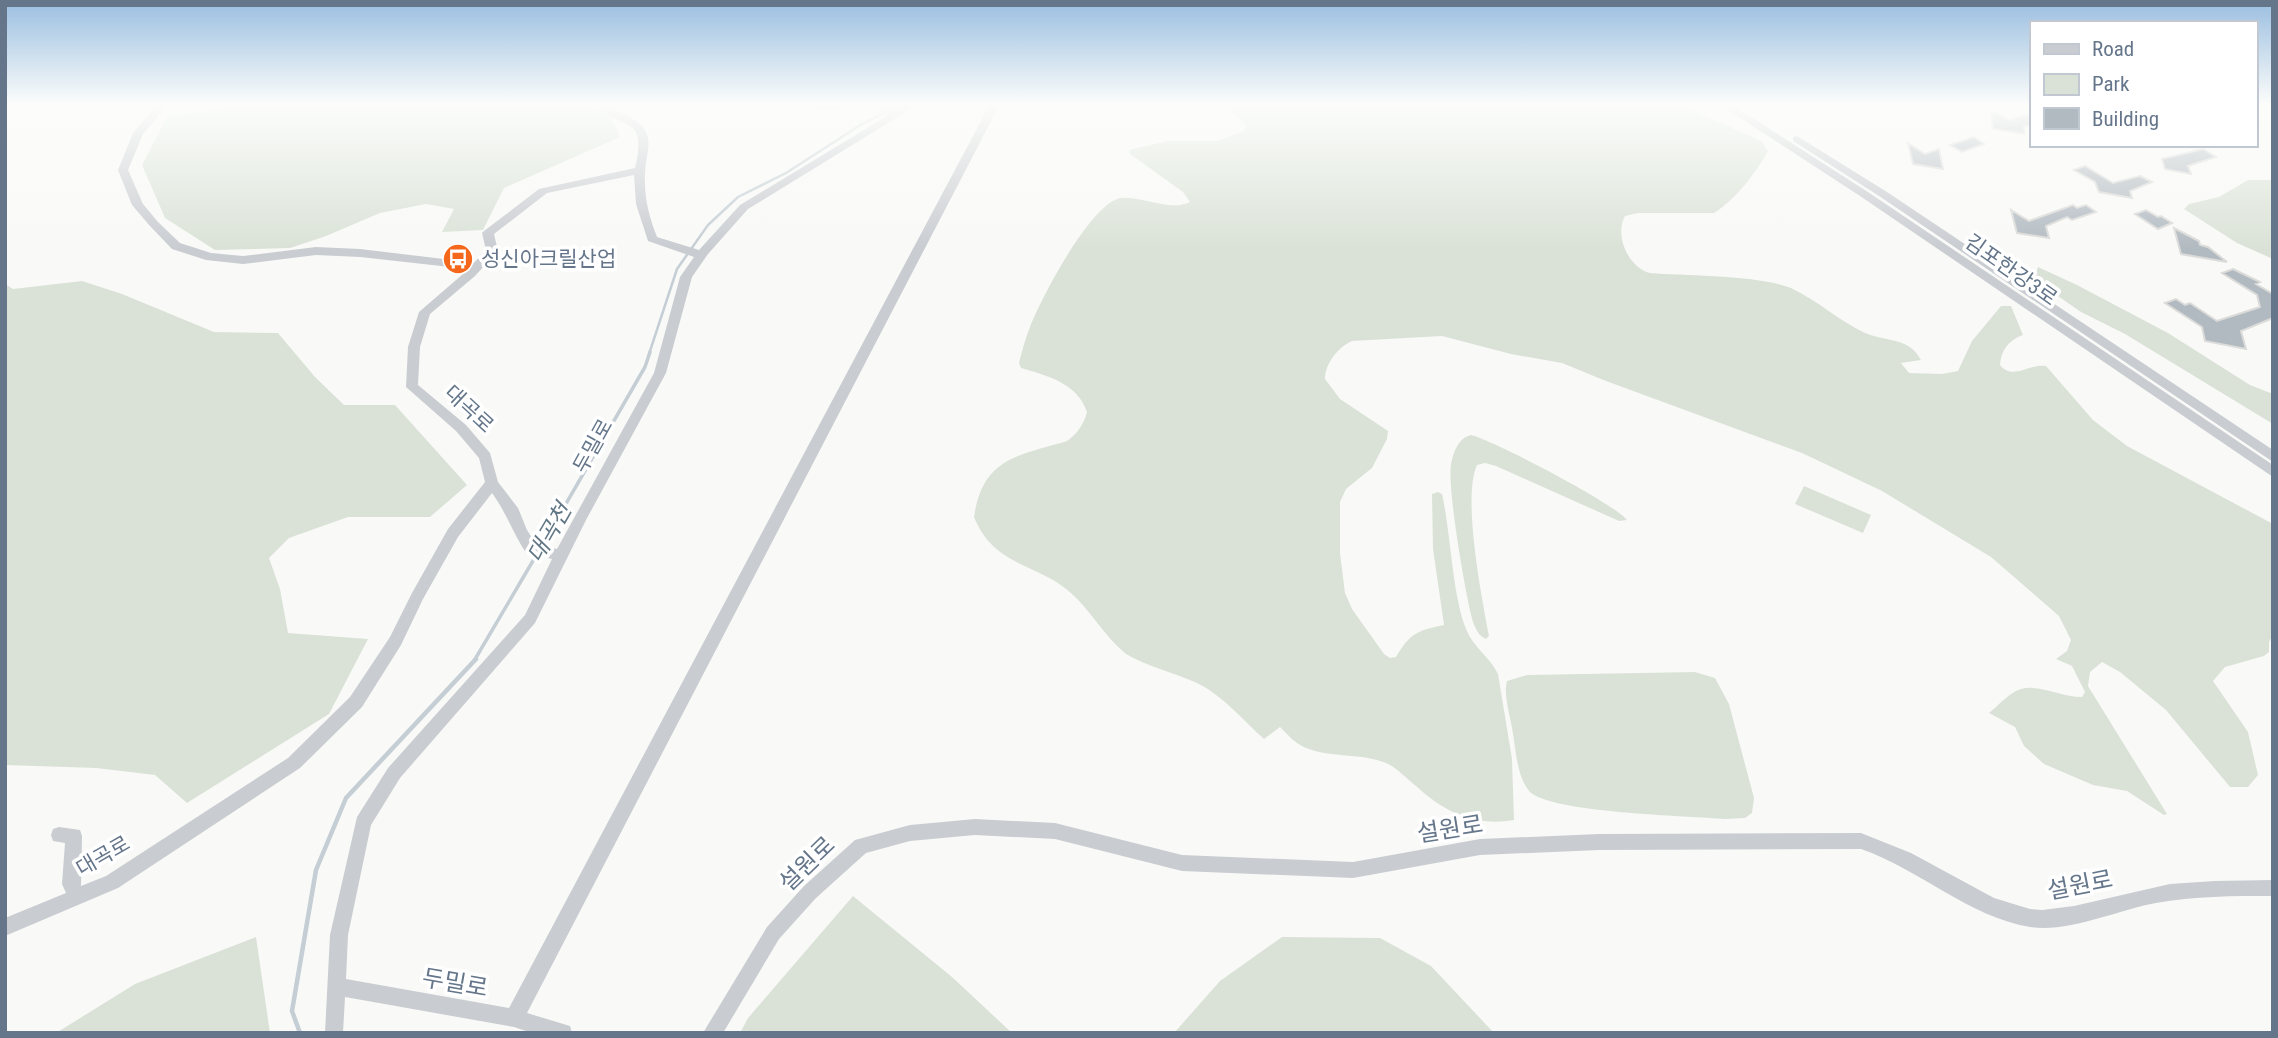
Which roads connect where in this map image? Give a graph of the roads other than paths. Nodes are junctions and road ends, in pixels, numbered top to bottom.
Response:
1 (130, 152) edge
2 (644, 152) edge
3 (825, 152) edge
4 (970, 152) edge
5 (1799, 152) edge
6 (1818, 152) edge
7 (640, 170) junction
8 (693, 252) junction
9 (471, 273) junction
10 (2273, 457) edge
11 (2273, 472) edge
12 (492, 483) junction
13 (547, 552) junction
14 (59, 835) dead end
15 (2273, 888) edge
16 (78, 896) junction
17 (5, 927) edge
18 (336, 986) junction
19 (514, 1018) junction
20 (334, 1033) edge
21 (563, 1033) edge
22 (712, 1033) edge

1 - 9 street
2 - 7 street
3 - 8 street, 두밀로
4 - 19 street
5 - 11 street, 김포한강3로
6 - 10 street, 김포한강3로
7 - 8 street
7 - 9 street
8 - 13 street, 두밀로
9 - 12 street, 대곡로
12 - 13 street
12 - 16 street, 대곡로
13 - 18 street, 두밀로
14 - 16 street
15 - 22 street, 설원로
16 - 17 street, 대곡로
18 - 19 street, 두밀로
18 - 20 street, 두밀로
19 - 21 street, 두밀로

